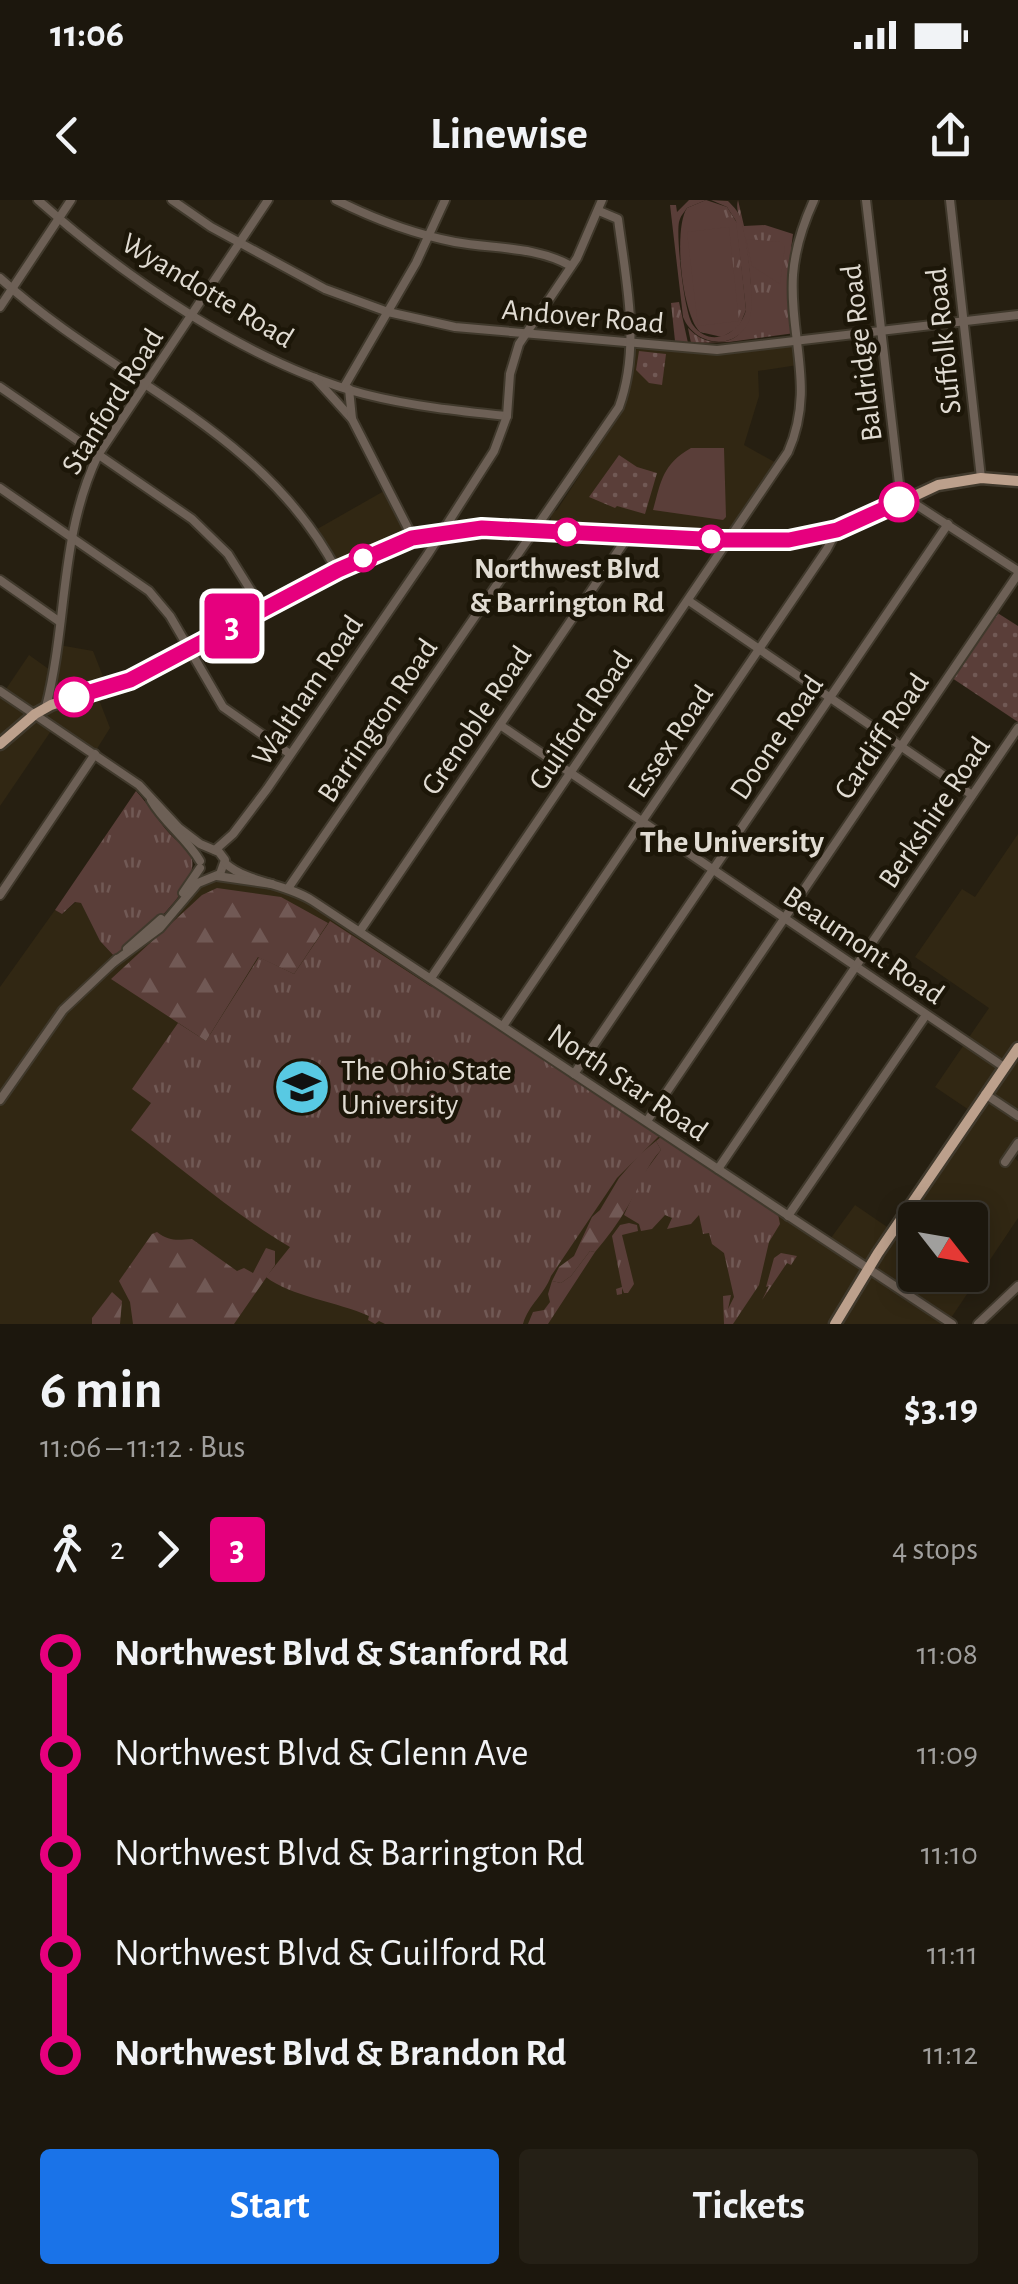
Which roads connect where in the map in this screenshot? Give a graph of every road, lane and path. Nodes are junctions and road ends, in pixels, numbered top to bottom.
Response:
1 (38, 200) edge
2 (70, 200) edge
3 (172, 200) edge
4 (268, 200) edge
5 (336, 200) edge
6 (444, 200) edge
7 (602, 200) edge
8 (814, 200) edge
9 (866, 200) edge
10 (950, 200) edge
11 (599, 211) junction
12 (58, 218) junction
13 (428, 236) junction
14 (240, 243) junction
15 (571, 266) junction
16 (0, 278) edge
17 (12, 289) junction
18 (0, 307) edge
19 (388, 312) junction
20 (192, 314) junction
21 (1018, 316) edge
22 (962, 322) junction
23 (881, 331) junction
24 (526, 333) junction
25 (799, 340) junction
26 (632, 344) junction
27 (313, 376) junction
28 (145, 385) junction
29 (0, 386) edge
30 (346, 388) junction
31 (507, 416) junction
32 (352, 420) junction
33 (98, 455) junction
34 (981, 478) junction
35 (1018, 481) edge
36 (0, 488) edge
37 (904, 500) junction
38 (948, 524) junction
39 (534, 530) junction
40 (837, 530) junction
41 (440, 532) junction
42 (629, 535) junction
43 (71, 537) junction
44 (412, 538) junction
45 (730, 540) junction
46 (338, 570) junction
47 (1018, 572) edge
48 (0, 580) edge
49 (688, 601) junction
50 (263, 610) junction
51 (60, 622) junction
52 (190, 648) junction
53 (759, 649) junction
54 (0, 691) edge
55 (830, 698) junction
56 (46, 707) junction
57 (35, 714) junction
58 (500, 725) junction
59 (1018, 728) edge
60 (0, 744) edge
61 (901, 746) junction
62 (95, 754) junction
63 (290, 754) junction
64 (571, 772) junction
65 (146, 791) junction
66 (972, 795) junction
67 (642, 821) junction
68 (233, 834) junction
69 (214, 850) junction
70 (225, 862) junction
71 (200, 864) junction
72 (713, 870) junction
73 (215, 876) junction
74 (276, 884) junction
75 (289, 887) junction
76 (0, 895) edge
77 (784, 918) junction
78 (360, 931) junction
79 (114, 962) junction
80 (855, 966) junction
81 (431, 978) junction
82 (926, 1014) junction
83 (503, 1026) junction
84 (1018, 1048) edge
85 (1004, 1067) junction
86 (574, 1074) junction
87 (985, 1094) junction
88 (0, 1100) edge
89 (1018, 1116) edge
90 (646, 1121) junction
91 (1018, 1144) edge
92 (1006, 1162) dead end
93 (718, 1169) junction
94 (789, 1217) junction
95 (868, 1269) junction
96 (1018, 1286) edge
97 (835, 1324) edge
98 (952, 1324) edge
99 (978, 1324) edge

1 - 12 street, Wyandotte Road
2 - 12 street
3 - 14 street, Andover Road
4 - 14 street, Stanford Road
5 - 13 street
6 - 13 street
7 - 11 street, Waltham Road
8 - 25 street, Guilford Road
9 - 23 street, Baldridge Road
10 - 22 street, Suffolk Road
11 - 15 street, Waltham Road
11 - 26 street, Barrington Road
12 - 17 street
12 - 20 street, Wyandotte Road
13 - 15 street
13 - 19 street
14 - 19 street, Andover Road
14 - 20 street, Stanford Road
15 - 24 street, Waltham Road
16 - 17 street
17 - 18 street
17 - 28 street
19 - 24 street, Andover Road
19 - 30 street
20 - 27 street, Wyandotte Road
20 - 28 street, Stanford Road
21 - 22 street, Andover Road
22 - 23 street, Andover Road
22 - 34 street, Suffolk Road
23 - 25 street, Andover Road
23 - 37 street, Baldridge Road
24 - 26 street, Andover Road
24 - 31 street, Waltham Road
25 - 26 street, Andover Road
25 - 45 street, Guilford Road
26 - 39 street, Barrington Road
27 - 30 street, Wyandotte Road
27 - 32 street, Wyandotte Road
28 - 33 street, Stanford Road
28 - 46 street
29 - 33 street
30 - 31 street, Wyandotte Road
30 - 32 street
31 - 41 street, Waltham Road
32 - 44 street
33 - 43 street, Stanford Road
33 - 50 street
34 - 35 main road
34 - 37 main road
36 - 43 street
37 - 38 street
37 - 40 main road
38 - 47 street
38 - 55 street, Doone Road
39 - 41 main road
39 - 42 main road
39 - 75 street, Barrington Road
40 - 45 main road
40 - 53 street, Essex Road
41 - 44 main road
41 - 63 street, Waltham Road
42 - 45 main road
42 - 58 street, Grenoble Road
43 - 51 street, Stanford Road
43 - 52 street
44 - 46 main road
45 - 49 street, Guilford Road
46 - 50 main road
47 - 61 street, Cardiff Road
48 - 51 street
49 - 53 street
49 - 64 street, Guilford Road
50 - 52 main road
51 - 56 street, Stanford Road
52 - 56 main road
52 - 63 street
53 - 55 street
53 - 67 street, Essex Road
54 - 57 street
55 - 61 street
55 - 72 street, Doone Road
56 - 57 main road
57 - 60 main road
57 - 62 street
58 - 64 street, Beaumont Road
58 - 78 street, Grenoble Road
59 - 66 street, Berkshire Road
61 - 66 street
61 - 77 street, Cardiff Road
62 - 65 street
62 - 76 street
63 - 68 street, Waltham Road
64 - 67 street, Beaumont Road
64 - 81 street, Guilford Road
65 - 69 street
65 - 71 street
66 - 80 street, Berkshire Road
67 - 72 street, Beaumont Road
67 - 83 street, Essex Road
68 - 69 street, Waltham Road
68 - 70 street, Waltham Road
69 - 70 street
69 - 71 street
70 - 73 street
70 - 74 street, North Star Road
71 - 73 street
71 - 79 street
72 - 77 street, Beaumont Road
72 - 86 street, Doone Road
73 - 74 street, North Star Road
73 - 79 street
74 - 75 street, North Star Road
75 - 78 street, North Star Road
77 - 80 street, Beaumont Road
77 - 90 street, Cardiff Road
78 - 81 street, North Star Road
79 - 88 street
80 - 82 street, Beaumont Road
80 - 93 street, Berkshire Road
81 - 83 street, North Star Road
82 - 85 street, Beaumont Road
82 - 94 street
83 - 86 street, North Star Road
84 - 85 main road
85 - 87 main road
86 - 90 street, North Star Road
87 - 89 street
87 - 95 main road
90 - 93 street, North Star Road
91 - 92 street
93 - 94 street, North Star Road
94 - 95 street, North Star Road
95 - 97 main road
95 - 98 street, North Star Road
96 - 99 street

